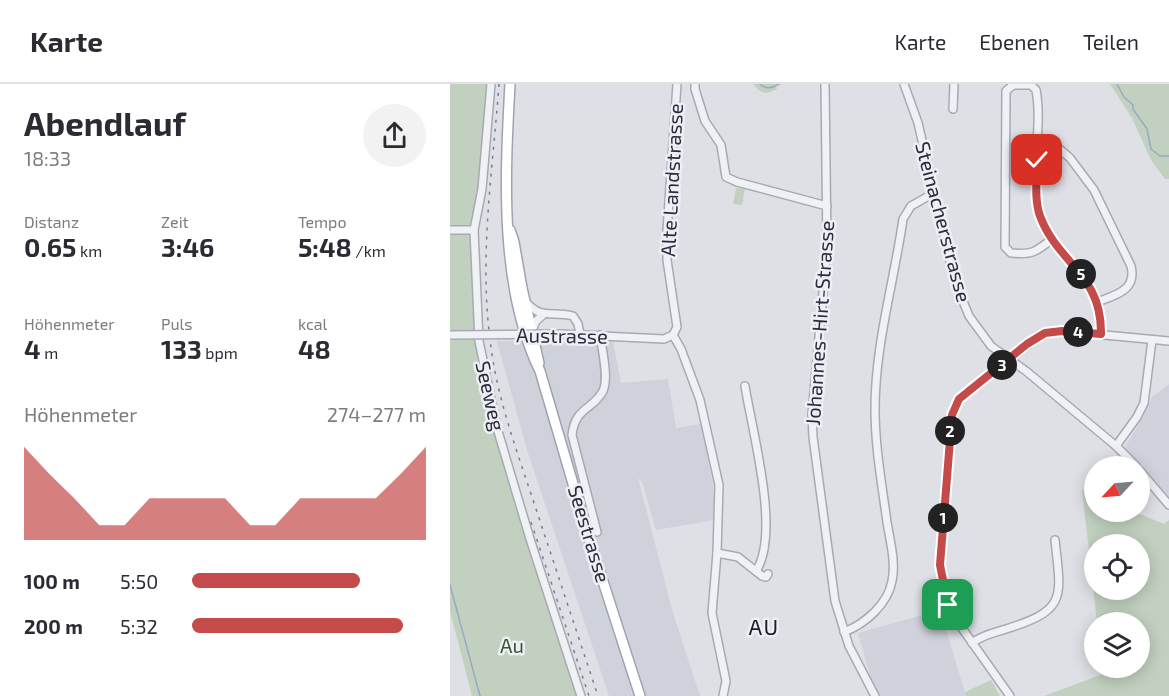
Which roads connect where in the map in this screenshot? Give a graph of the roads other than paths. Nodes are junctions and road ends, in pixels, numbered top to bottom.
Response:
1 (491, 84) edge
2 (510, 84) edge
3 (677, 84) edge
4 (695, 84) edge
5 (825, 84) edge
6 (904, 84) edge
7 (954, 84) edge
8 (953, 109) dead end
9 (1037, 143) junction
10 (934, 193) junction
11 (827, 206) junction
12 (509, 229) junction
13 (450, 230) edge
14 (474, 230) junction
15 (1052, 239) junction
16 (525, 300) junction
17 (1097, 302) junction
18 (543, 315) junction
19 (531, 331) junction
20 (580, 334) junction
21 (1101, 334) junction
22 (450, 335) edge
23 (600, 335) junction
24 (673, 335) junction
25 (1152, 340) junction
26 (1169, 341) edge
27 (1010, 359) junction
28 (540, 371) junction
29 (745, 386) dead end
30 (1116, 446) junction
31 (1126, 456) edge
32 (1150, 483) edge
33 (1169, 506) edge
34 (597, 532) dead end
35 (1055, 540) dead end
36 (717, 553) junction
37 (756, 571) junction
38 (768, 574) dead end
39 (844, 632) junction
40 (972, 643) junction
41 (581, 696) edge
42 (640, 696) edge
43 (723, 696) edge
44 (875, 696) edge
45 (1010, 696) edge

1 - 14 street, Seeweg
2 - 12 main road, Seestrasse
3 - 24 street, Alte Landstrasse
4 - 11 street
5 - 11 street, Johannes-Hirt-Strasse
6 - 10 street, Steinacherstrasse
7 - 8 street
9 - 15 street
9 - 15 street
9 - 17 street
10 - 27 street, Steinacherstrasse
10 - 39 street
11 - 39 street, Johannes-Hirt-Strasse
12 - 16 main road, Seestrasse
12 - 28 main road, Seestrasse
13 - 14 street
14 - 41 street, Seeweg
15 - 17 street
16 - 18 street
16 - 19 main road, Seestrasse
17 - 21 street
18 - 19 street
18 - 20 street
19 - 28 main road, Seestrasse
20 - 22 street, Austrasse, bridge
20 - 23 street, Austrasse
21 - 25 street
21 - 27 street
23 - 24 street, Austrasse
23 - 34 street
24 - 36 street, Alte Landstrasse
25 - 26 street
25 - 30 street
27 - 30 street, Steinacherstrasse
27 - 40 street
28 - 42 main road, Seestrasse
29 - 37 street
30 - 31 street, Steinacherstrasse
32 - 33 street
35 - 40 street
36 - 37 street
36 - 43 street, Alte Landstrasse
37 - 38 street
39 - 44 street, Johannes-Hirt-Strasse
40 - 45 street

